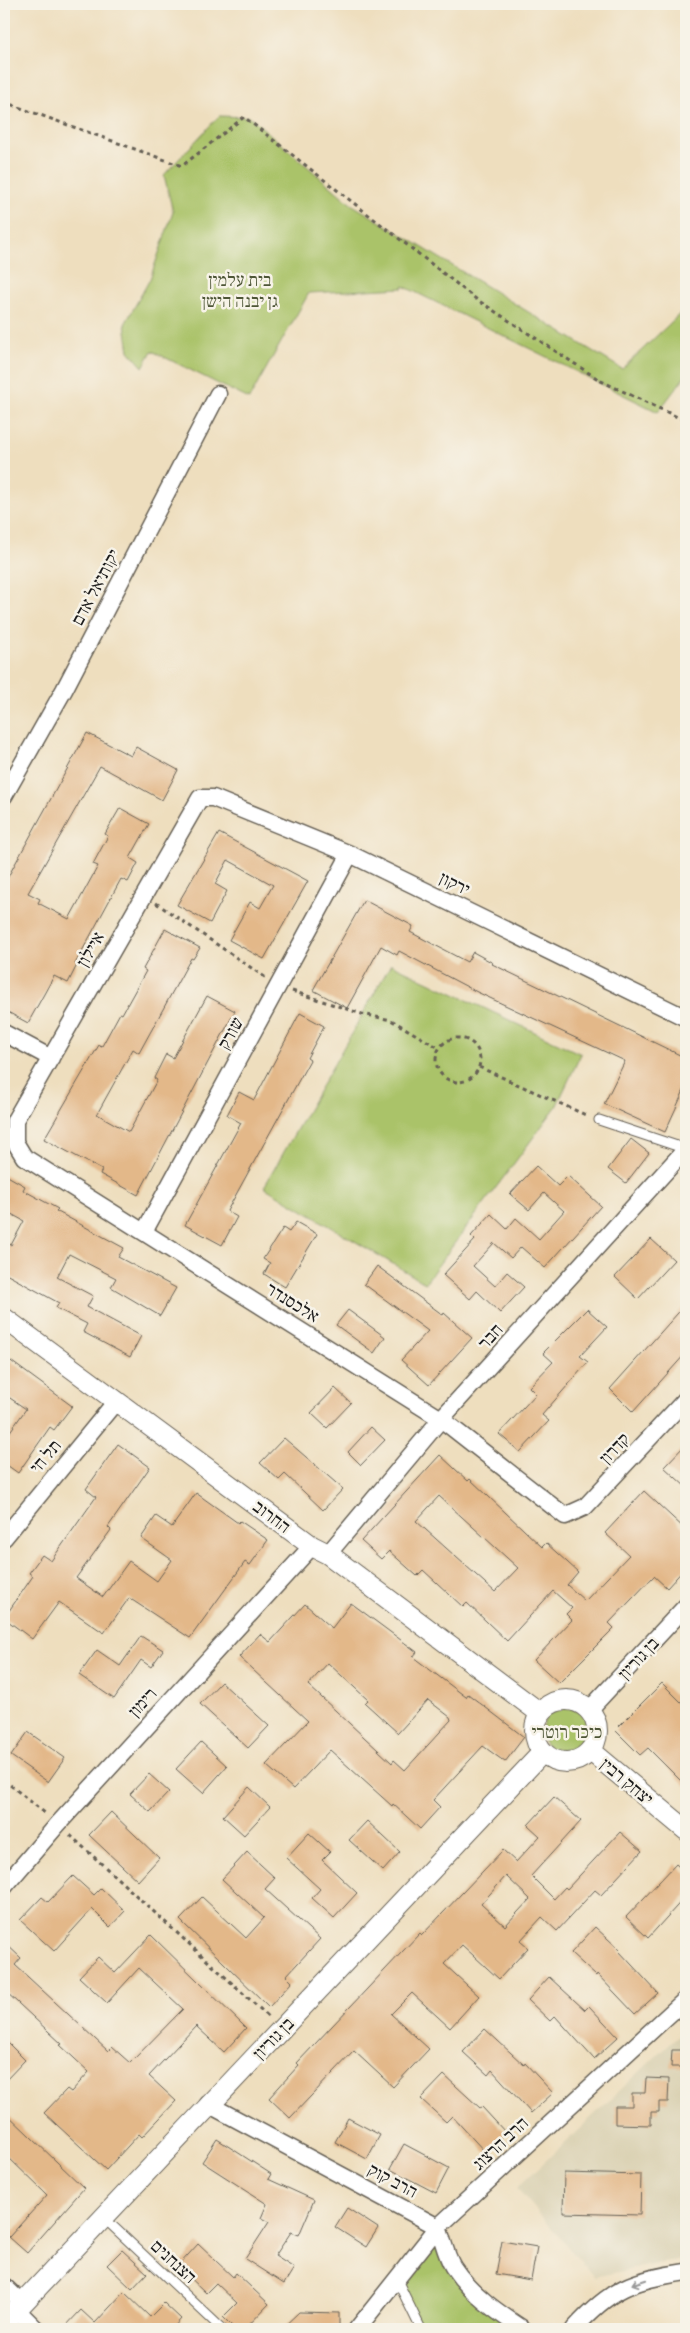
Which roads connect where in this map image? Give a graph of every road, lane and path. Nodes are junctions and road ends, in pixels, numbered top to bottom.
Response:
1 (4, 102) edge
2 (218, 394) dead end
3 (686, 421) edge
4 (4, 796) edge
5 (200, 798) joint
6 (350, 854) junction
7 (686, 1018) edge
8 (4, 1033) edge
9 (51, 1058) junction
10 (479, 1067) junction
11 (15, 1120) joint
12 (599, 1120) joint
13 (686, 1149) edge
14 (144, 1232) junction
15 (4, 1318) edge
16 (686, 1399) edge
17 (117, 1400) junction
18 (441, 1419) junction
19 (565, 1516) joint
20 (4, 1538) edge
21 (320, 1550) junction
22 (686, 1606) edge
23 (589, 1710) junction
24 (540, 1713) junction
25 (591, 1751) junction
26 (542, 1753) junction
27 (4, 1780) edge
28 (58, 1824) junction
29 (686, 1830) edge
30 (4, 1887) edge
31 (686, 1999) edge
32 (282, 2029) junction
33 (208, 2104) junction
34 (103, 2217) junction
35 (438, 2227) junction
36 (686, 2272) edge
37 (396, 2278) junction
38 (4, 2286) edge
39 (14, 2312) edge
40 (36, 2329) edge
41 (222, 2329) edge
42 (357, 2329) edge
43 (421, 2329) edge
44 (523, 2329) edge
45 (574, 2329) edge

1 - 3 path
2 - 4 street, יקותיאל אדם
5 - 6 street, ירקון
5 - 9 street, איילון
6 - 7 street, ירקון
6 - 14 street, שורק
8 - 9 street
9 - 11 street, איילון
10 - 10 path
10 - 12 path
11 - 14 street, אלכסנדר
12 - 13 lane
13 - 18 street, חבר
14 - 18 street, אלכסנדר
15 - 17 street, החרוב
16 - 19 street, קדרון
17 - 20 street, תל חי
17 - 21 street, החרוב
18 - 19 street, אלכסנדר
18 - 21 street, חבר
21 - 24 street, החרוב
21 - 28 street, רימון
22 - 23 street, בן גוריון
23 - 24 street
23 - 25 street
24 - 26 street
25 - 26 street
25 - 29 street, יצחק רבין
26 - 32 street, בן גוריון
27 - 28 path
28 - 30 street, רימון
28 - 32 path
31 - 35 street, הרב הרצוג
32 - 33 street, בן גוריון
33 - 34 street, בן גוריון
33 - 35 street, הרב קוק
34 - 39 street, בן גוריון
34 - 41 lane, הצנחנים
35 - 37 street, הרב הרצוג
35 - 44 street
36 -> 45 street
37 - 42 street, הרב הרצוג
37 - 43 lane
38 - 39 street
39 - 40 street

